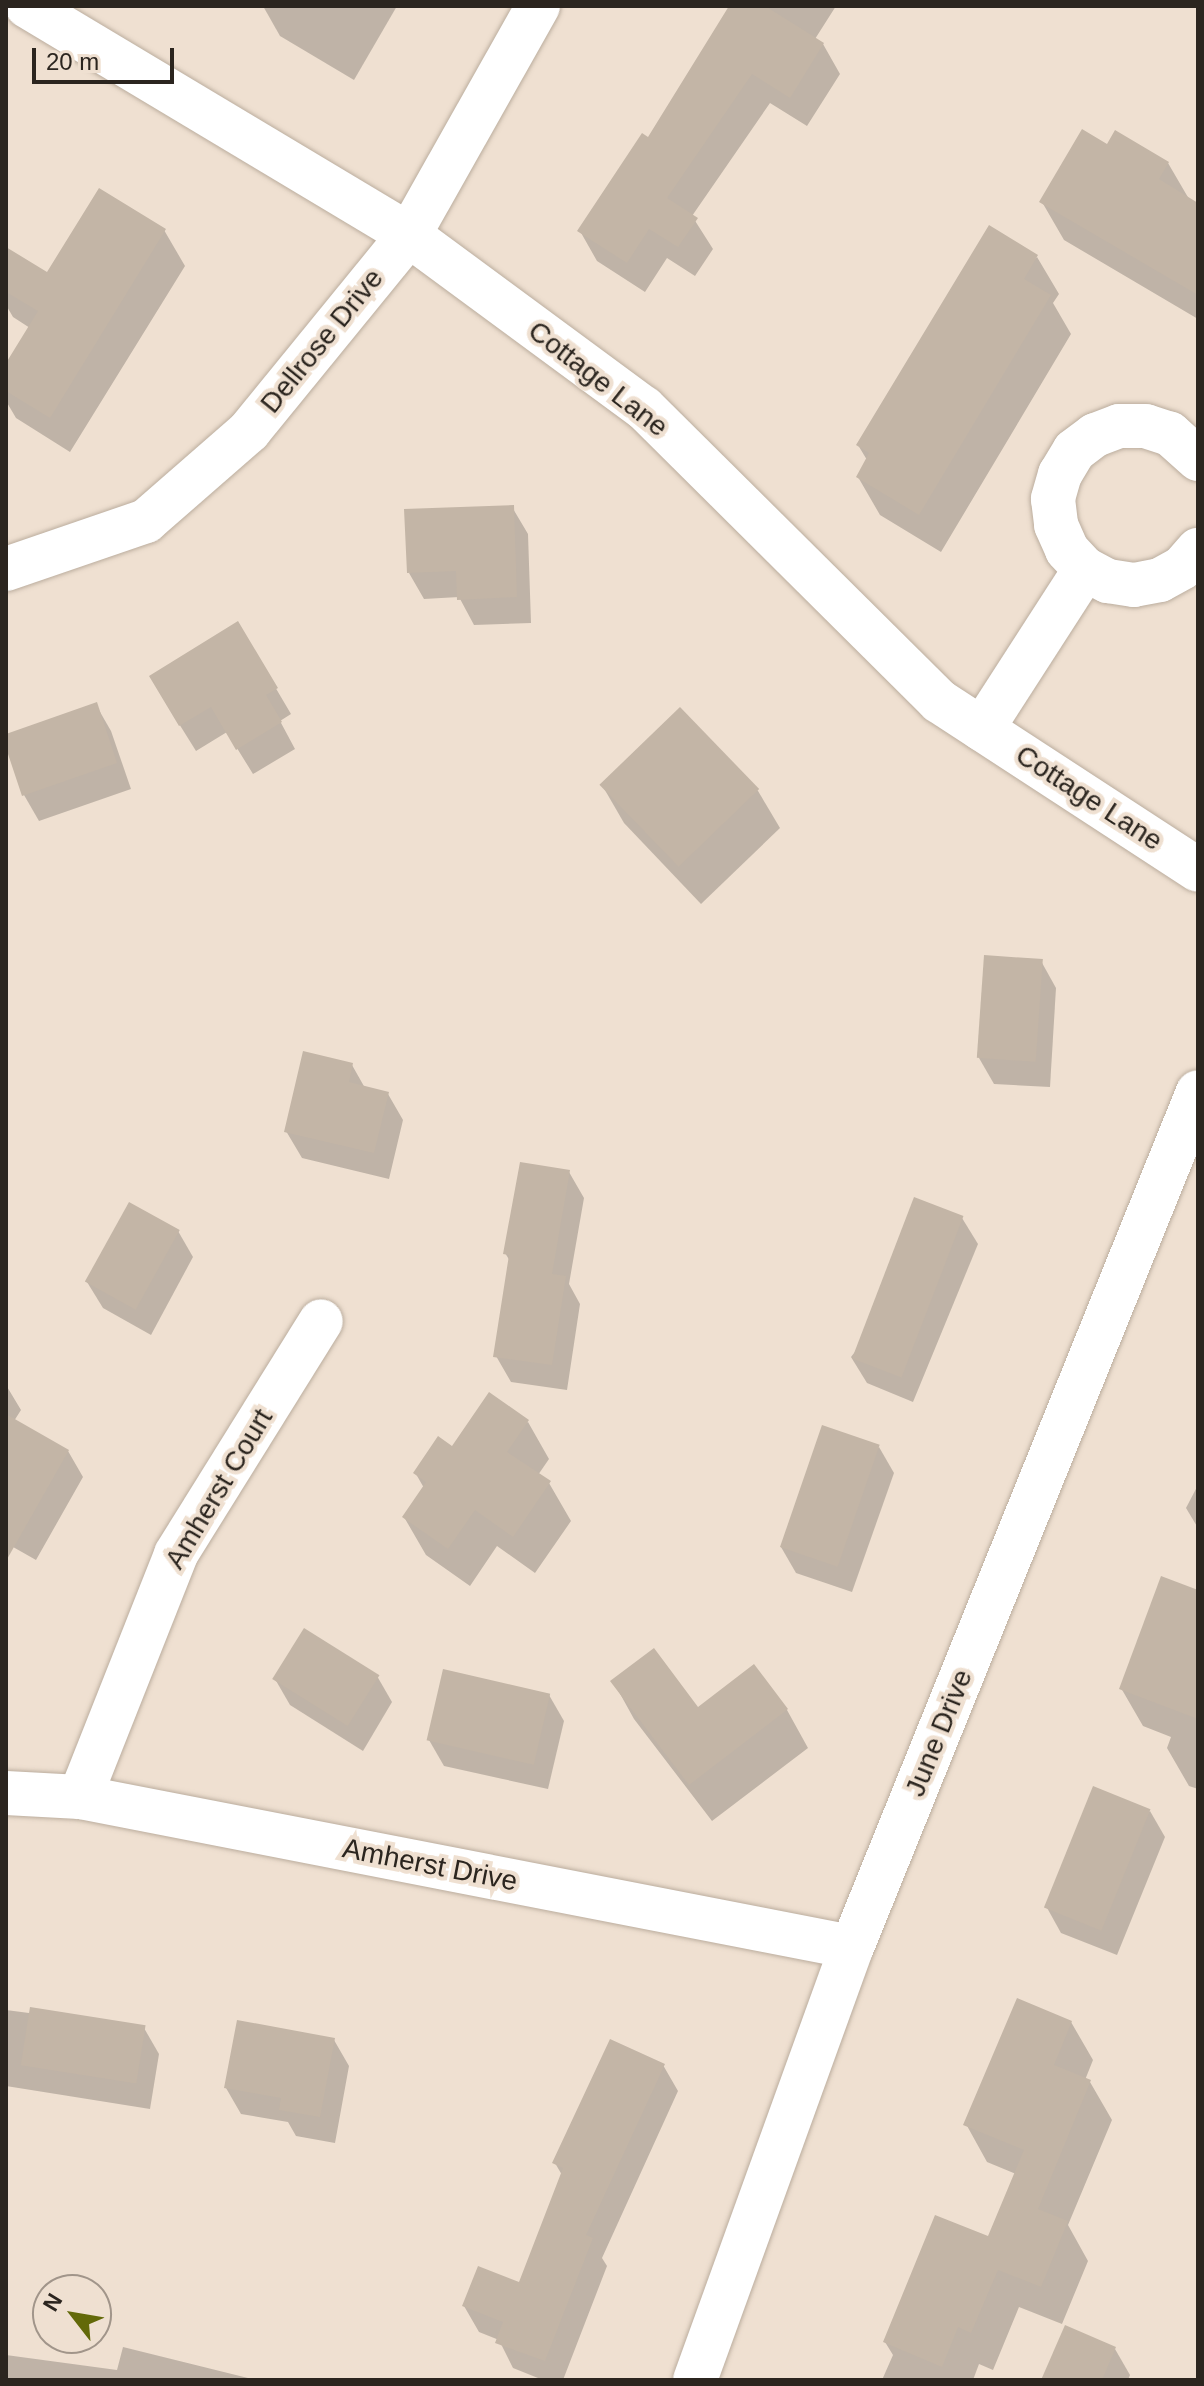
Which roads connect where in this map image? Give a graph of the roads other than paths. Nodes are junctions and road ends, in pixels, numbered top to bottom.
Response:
1 (27, 6) edge
2 (538, 6) edge
3 (409, 235) junction
4 (1198, 459) edge
5 (1198, 550) edge
6 (6, 569) edge
7 (1085, 569) junction
8 (982, 729) junction
9 (1198, 870) edge
10 (1198, 1092) edge
11 (321, 1321) dead end
12 (6, 1793) edge
13 (80, 1797) junction
14 (852, 1947) junction
15 (695, 2380) edge

1 - 3 street, Cottage Lane
2 - 3 street, Dellrose Drive
3 - 6 street, Dellrose Drive
3 - 8 street, Cottage Lane
4 - 7 street
5 - 7 street
7 - 8 street
8 - 9 street, Cottage Lane
10 - 14 street, June Drive
11 - 13 street, Amherst Court
12 - 13 street, Amherst Drive
13 - 14 street, Amherst Drive
14 - 15 street, June Drive

